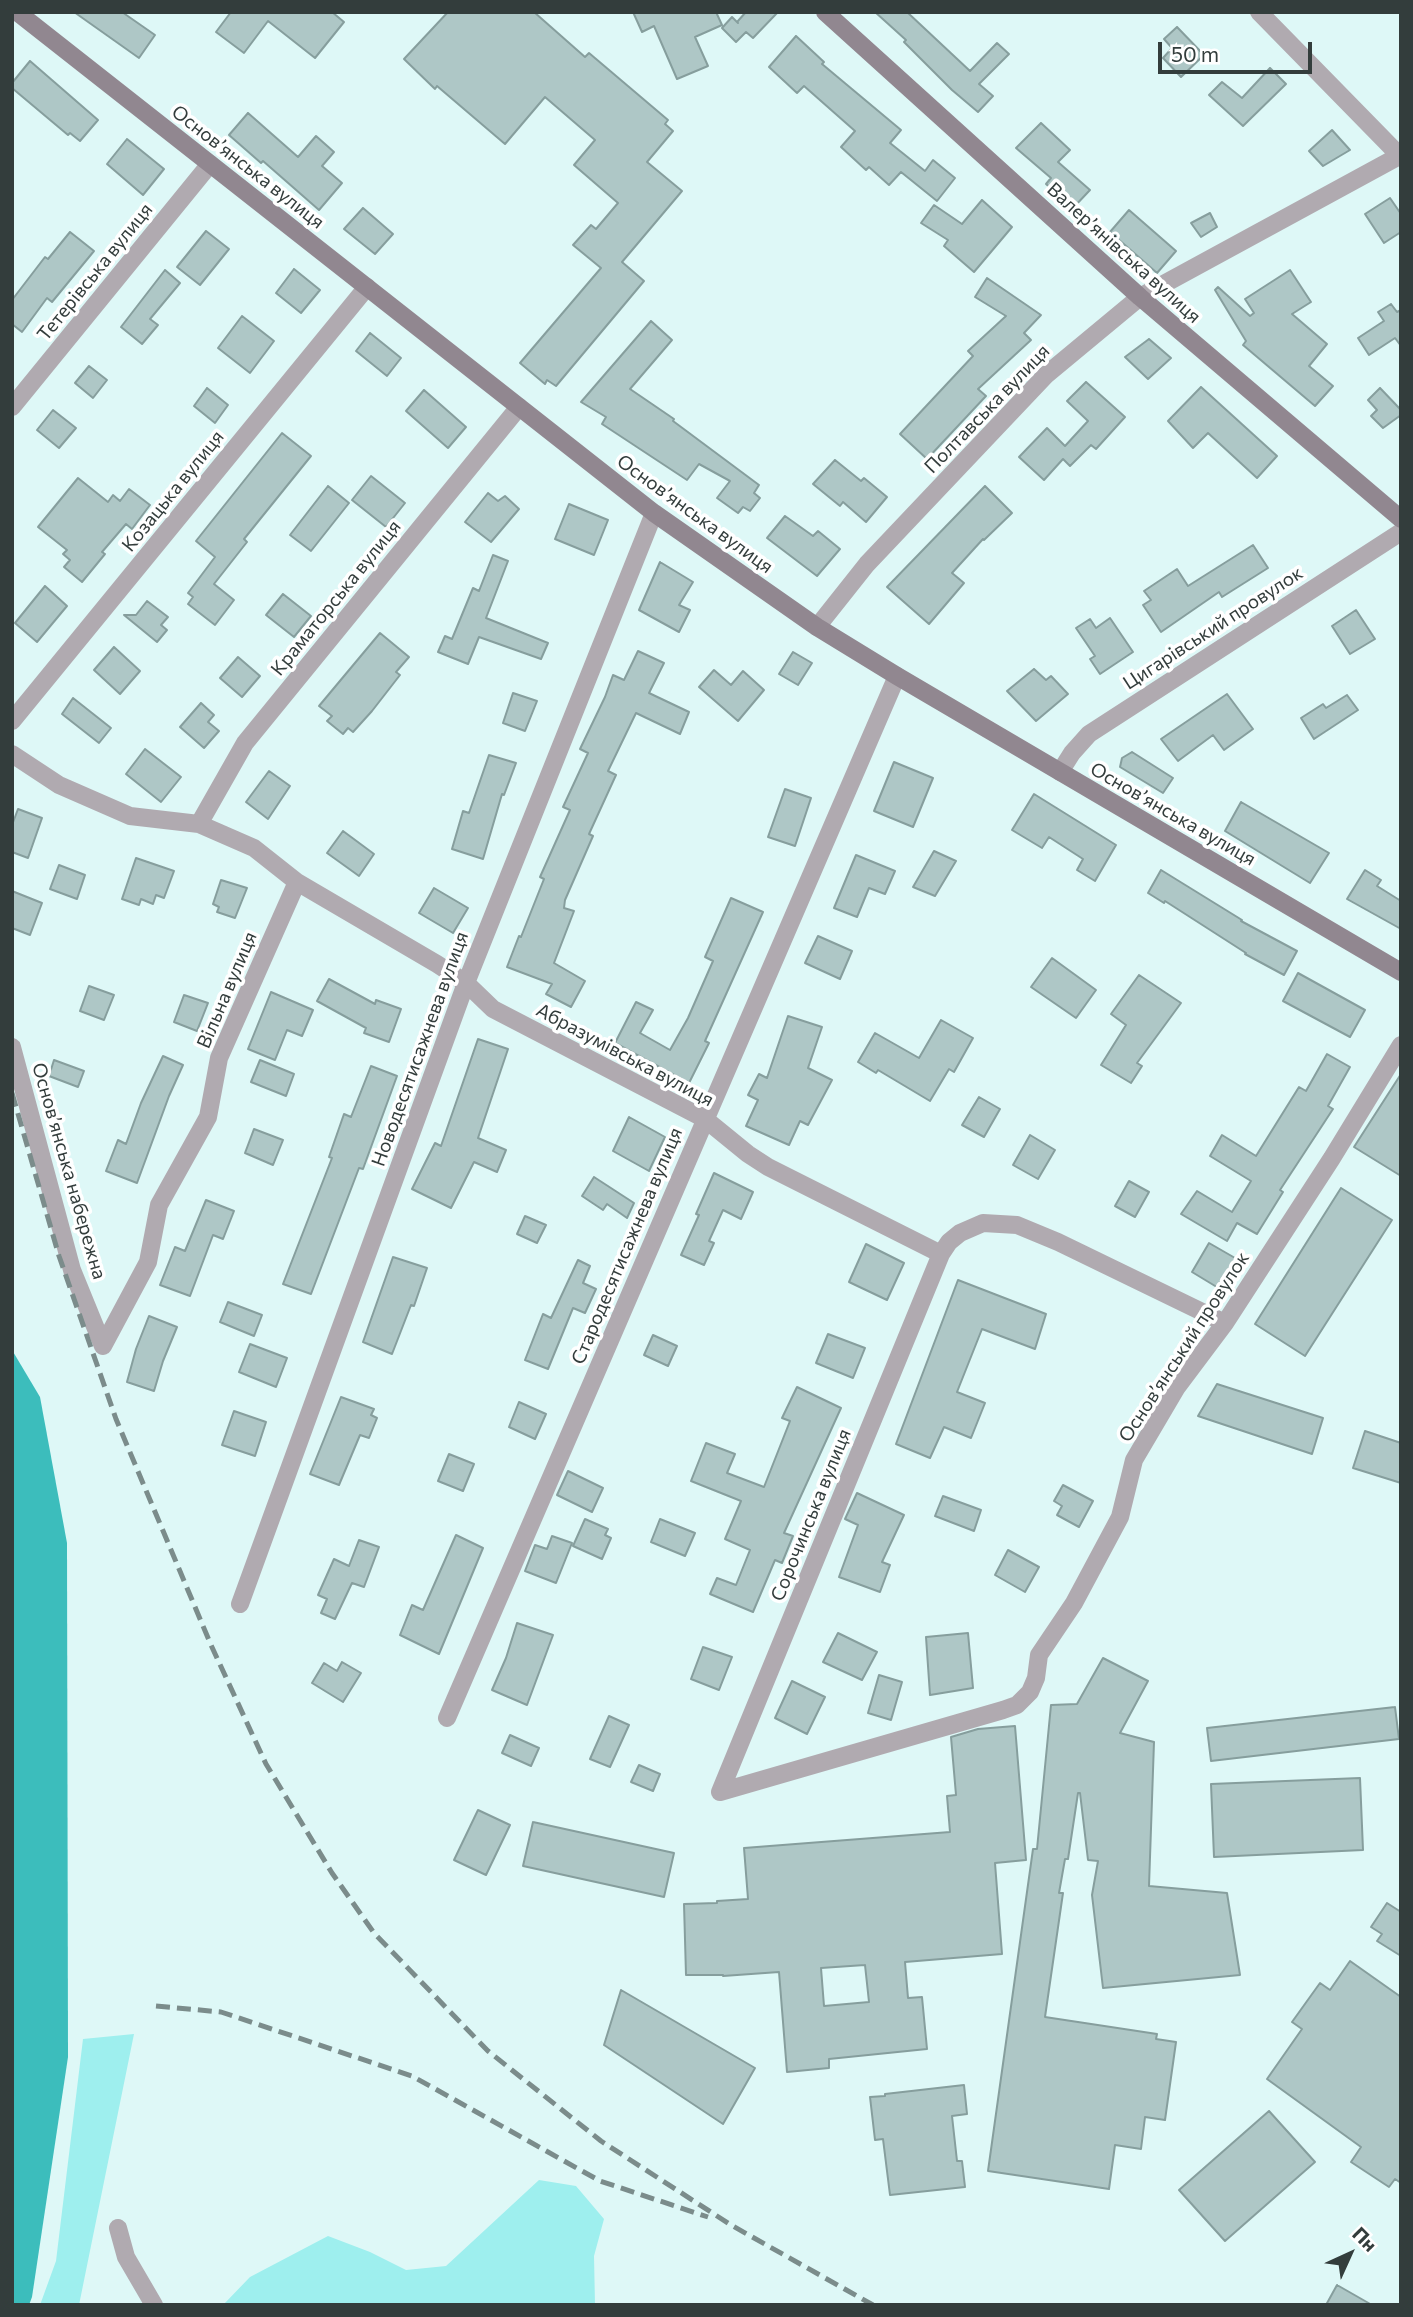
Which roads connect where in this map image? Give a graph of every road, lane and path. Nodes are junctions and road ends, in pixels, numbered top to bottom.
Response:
1 (17, 12) edge
2 (825, 12) edge
3 (1259, 12) edge
4 (1400, 155) edge
5 (210, 164) junction
6 (367, 287) junction
7 (1140, 297) junction
8 (12, 407) edge
9 (519, 407) junction
10 (654, 513) junction
11 (1401, 519) edge
12 (1401, 532) edge
13 (817, 627) junction
14 (897, 676) junction
15 (12, 721) edge
16 (12, 754) edge
17 (1060, 772) junction
18 (199, 824) junction
19 (297, 882) junction
20 (1401, 972) edge
21 (466, 983) junction
22 (1401, 1045) edge
23 (12, 1047) edge
24 (705, 1119) junction
25 (941, 1254) junction
26 (1225, 1322) junction
27 (103, 1346) joint
28 (240, 1604) dead end
29 (447, 1718) dead end
30 (720, 1792) joint
31 (118, 2228) dead end
32 (154, 2305) edge

1 - 5 street, Основ’янська вулиця
2 - 7 street, Валер’янівська вулиця
3 - 4 street
4 - 7 street, Полтавська вулиця
5 - 6 street, Основ’янська вулиця
5 - 8 street, Тетерівська вулиця
6 - 9 street, Основ’янська вулиця
6 - 15 street, Козацька вулиця
7 - 11 street, Валер’янівська вулиця
7 - 13 street, Полтавська вулиця
9 - 10 street, Основ’янська вулиця
9 - 18 street, Краматорська вулиця
10 - 13 street, Основ’янська вулиця
10 - 21 street, Новодесятисажнева вулиця
12 - 17 street, Цигарівський провулок
13 - 14 street, Основ’янська вулиця
14 - 17 street, Основ’янська вулиця
14 - 24 street, Стародесятисажнева вулиця
16 - 18 street, Абразумівська вулиця
17 - 20 street, Основ’янська вулиця
18 - 19 street, Абразумівська вулиця
19 - 21 street, Абразумівська вулиця
19 - 27 street, Вільна вулиця
21 - 24 street, Абразумівська вулиця
21 - 28 street, Новодесятисажнева вулиця
22 - 26 street, Основ’янський провулок
23 - 27 street, Основ’янська набережна
24 - 25 street, Абразумівська вулиця
24 - 29 street, Стародесятисажнева вулиця
25 - 26 street
25 - 30 street, Сорочинська вулиця
26 - 30 street, Основ’янський провулок
31 - 32 street

